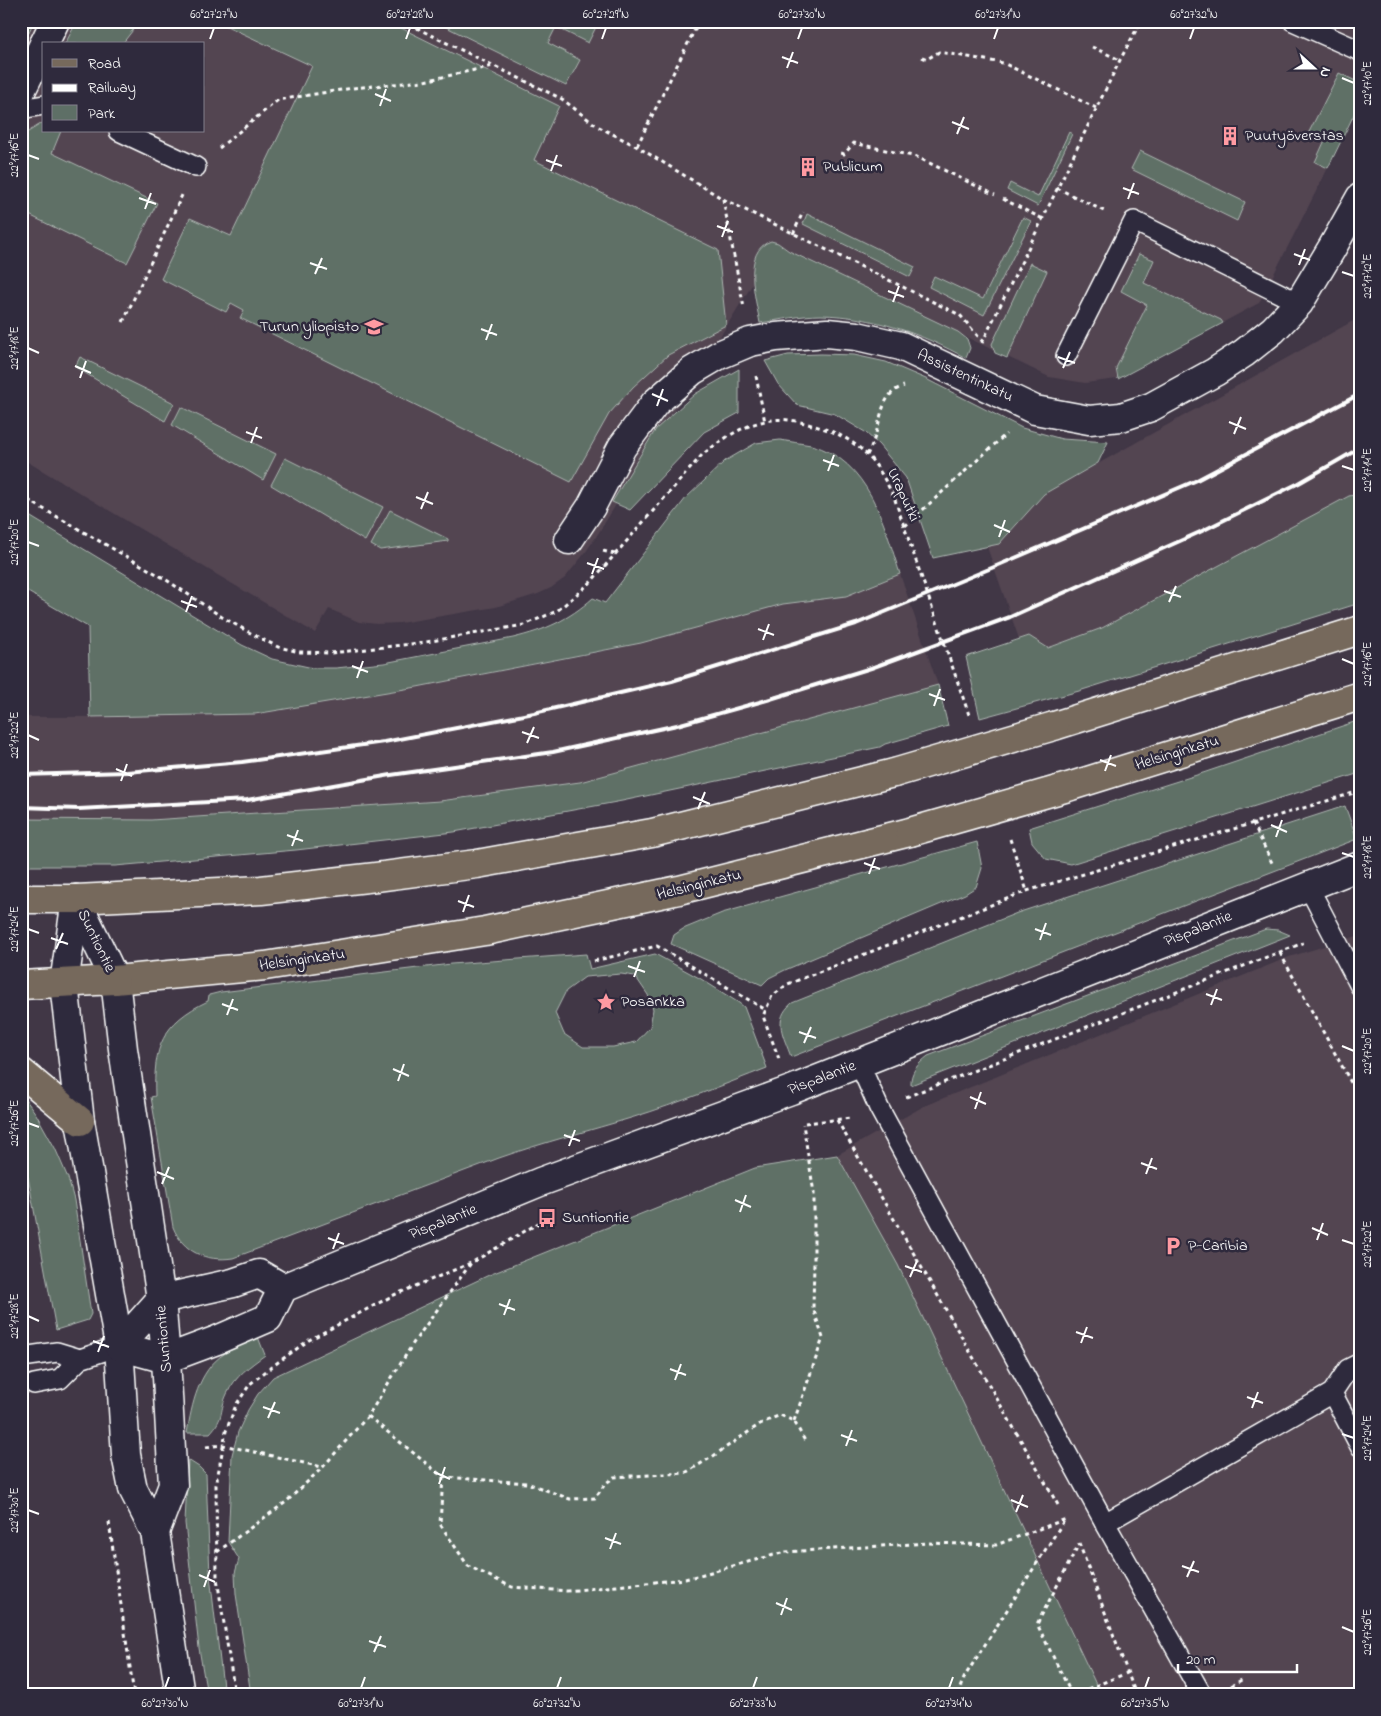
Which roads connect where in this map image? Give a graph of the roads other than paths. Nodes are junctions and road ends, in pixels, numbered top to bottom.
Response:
1 (55, 21) edge
2 (1293, 21) edge
3 (45, 42) edge
4 (42, 48) edge
5 (1360, 51) edge
6 (21, 90) edge
7 (42, 105) edge
8 (21, 109) edge
9 (121, 132) edge
10 (196, 167) road end
11 (1360, 198) edge
12 (1299, 303) junction
13 (1066, 356) dead end
14 (569, 540) dead end
15 (1360, 630) edge
16 (1360, 696) edge
17 (1360, 866) edge
18 (1298, 891) junction
19 (21, 899) edge
20 (76, 899) junction
21 (115, 980) junction
22 (64, 984) junction
23 (21, 985) edge
24 (1360, 986) edge
25 (859, 1063) junction
26 (21, 1072) edge
27 (80, 1121) junction
28 (283, 1288) junction
29 (161, 1299) junction
30 (119, 1346) junction
31 (30, 1356) dead end
32 (80, 1359) junction
33 (166, 1359) junction
34 (1360, 1363) edge
35 (34, 1384) dead end
36 (1336, 1388) junction
37 (1360, 1446) edge
38 (1105, 1523) junction
39 (155, 1532) junction
40 (180, 1695) edge
41 (1202, 1695) edge

1 - 3 street
2 - 5 lane
4 - 6 street
7 - 8 lane
9 - 10 lane
11 - 12 street, Assistentinkatu
12 - 13 lane
12 - 14 street, Assistentinkatu
15 - 20 main road, bridge
16 - 21 main road, Helsinginkatu, bridge
17 - 18 street, Pispalantie
18 - 24 lane
18 - 25 street, Pispalantie
19 - 20 main road
20 - 21 street, Suntiontie
20 - 22 street, Suntiontie
21 - 22 main road, Helsinginkatu
21 - 29 street, Suntiontie
22 - 23 main road, Helsinginkatu
22 - 27 street, Suntiontie
25 - 28 street, Pispalantie
25 - 38 lane
26 - 27 main road
27 - 30 street, Suntiontie
28 - 29 street
28 - 33 street
29 - 30 street
29 - 33 street, Suntiontie
30 - 32 lane
30 - 33 street
30 - 39 street, Suntiontie
31 - 32 lane
32 - 35 lane
33 - 39 street, Suntiontie
34 - 36 lane
36 - 37 lane
36 - 38 lane
38 - 41 lane
39 - 40 street, Suntiontie

